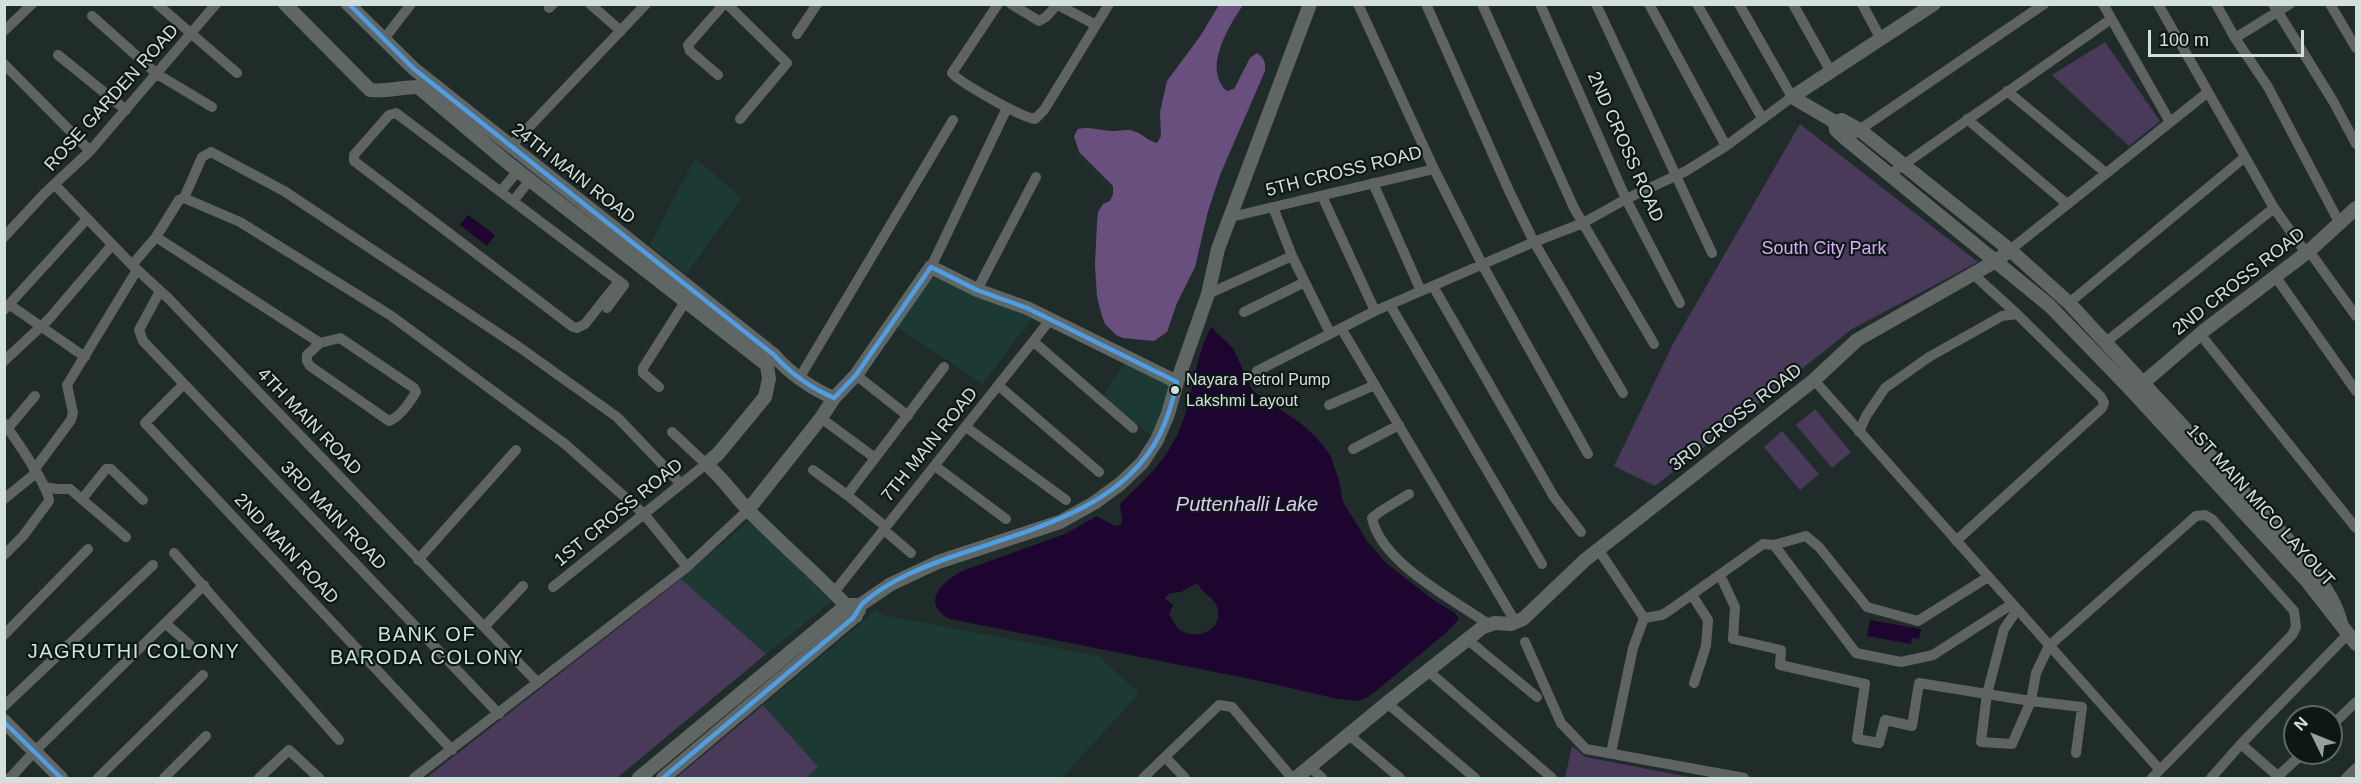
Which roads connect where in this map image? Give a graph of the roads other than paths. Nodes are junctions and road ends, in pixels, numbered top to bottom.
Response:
1 (32, 4) edge
2 (157, 4) edge
3 (216, 4) edge
4 (285, 4) edge
5 (348, 4) edge
6 (411, 4) edge
7 (590, 4) edge
8 (645, 4) edge
9 (726, 4) edge
10 (817, 4) edge
11 (998, 4) edge
12 (1011, 4) edge
13 (1109, 4) edge
14 (1310, 4) edge
15 (1358, 4) edge
16 (1426, 4) edge
17 (1482, 4) edge
18 (1540, 4) edge
19 (1596, 4) edge
20 (1649, 4) edge
21 (1697, 4) edge
22 (1739, 4) edge
23 (1793, 4) edge
24 (1862, 4) edge
25 (1934, 4) edge
26 (2044, 4) edge
27 (2103, 4) edge
28 (2158, 4) edge
29 (2216, 4) edge
30 (2290, 4) edge
31 (2330, 4) edge
32 (2275, 8) edge
33 (92, 16) dead end
34 (2111, 18) junction
35 (1096, 25) junction
36 (6, 26) edge
37 (621, 31) junction
38 (192, 34) junction
39 (797, 34) dead end
40 (2235, 38) junction
41 (384, 39) junction
42 (1881, 39) junction
43 (2356, 48) edge
44 (58, 55) dead end
45 (4, 64) edge
46 (1831, 72) junction
47 (237, 73) dead end
48 (158, 74) junction
49 (718, 75) dead end
50 (2007, 91) junction
51 (2208, 92) junction
52 (1792, 97) junction
53 (212, 107) dead end
54 (1007, 108) junction
55 (126, 110) junction
56 (1762, 118) junction
57 (740, 119) dead end
58 (1967, 119) junction
59 (953, 120) dead end
60 (1835, 122) junction
61 (2170, 122) junction
62 (1860, 130) junction
63 (1846, 139) junction
64 (2356, 144) edge
65 (1726, 146) junction
66 (510, 147) junction
67 (90, 151) junction
68 (2245, 157) junction
69 (1902, 164) junction
70 (1434, 169) junction
71 (518, 171) junction
72 (2106, 173) junction
73 (1889, 175) junction
74 (1675, 176) junction
75 (1036, 177) dead end
76 (530, 180) junction
77 (1373, 183) junction
78 (55, 185) junction
79 (501, 191) junction
80 (1322, 195) junction
81 (184, 198) junction
82 (1626, 199) junction
83 (514, 200) junction
84 (2067, 204) junction
85 (1273, 207) junction
86 (2274, 208) junction
87 (2356, 208) edge
88 (1231, 217) junction
89 (87, 219) junction
90 (1583, 223) junction
91 (2340, 224) junction
92 (4, 237) edge
93 (156, 237) junction
94 (1534, 242) junction
95 (112, 245) junction
96 (2010, 250) junction
97 (2307, 252) junction
98 (1712, 253) dead end
99 (1292, 256) junction
100 (1996, 261) junction
101 (1483, 266) junction
102 (931, 267) junction
103 (134, 268) junction
104 (1973, 274) junction
105 (2275, 276) junction
106 (619, 281) junction
107 (1305, 282) junction
108 (1433, 286) junction
109 (977, 290) junction
110 (160, 291) junction
111 (1421, 291) junction
112 (1208, 294) junction
113 (685, 302) junction
114 (1680, 303) dead end
115 (2069, 303) junction
116 (1390, 305) junction
117 (7, 308) edge
118 (607, 308) dead end
119 (1375, 311) junction
120 (1245, 312) dead end
121 (2017, 314) junction
122 (2356, 316) edge
123 (1050, 320) junction
124 (41, 327) junction
125 (1341, 328) junction
126 (1330, 333) junction
127 (2200, 334) junction
128 (1034, 342) junction
129 (2106, 342) junction
130 (320, 343) junction
131 (1654, 344) dead end
132 (85, 357) junction
133 (4, 361) edge
134 (774, 361) junction
135 (944, 367) dead end
136 (1257, 371) dead end
137 (856, 375) junction
138 (800, 378) junction
139 (1814, 380) junction
140 (1177, 382) junction
141 (184, 384) junction
142 (1375, 385) junction
143 (999, 386) junction
144 (659, 387) dead end
145 (2137, 388) junction
146 (2356, 391) edge
147 (1623, 393) dead end
148 (35, 396) dead end
149 (834, 398) junction
150 (1329, 405) dead end
151 (908, 416) junction
152 (821, 418) junction
153 (1399, 425) junction
154 (966, 428) junction
155 (1133, 428) dead end
156 (7, 430) edge
157 (672, 432) dead end
158 (1859, 432) junction
159 (1353, 448) dead end
160 (516, 450) dead end
161 (1588, 454) dead end
162 (875, 458) junction
163 (706, 464) junction
164 (935, 466) junction
165 (813, 470) dead end
166 (35, 472) junction
167 (1099, 472) dead end
168 (681, 484) junction
169 (44, 487) junction
170 (1409, 494) dead end
171 (847, 495) junction
172 (4, 499) edge
173 (82, 499) junction
174 (143, 500) dead end
175 (1066, 500) dead end
176 (748, 510) junction
177 (644, 514) junction
178 (1006, 519) dead end
179 (885, 528) junction
180 (2356, 528) edge
181 (1581, 532) dead end
182 (126, 537) dead end
183 (1956, 541) junction
184 (1774, 545) junction
185 (88, 549) dead end
186 (1598, 549) junction
187 (174, 553) dead end
188 (910, 554) dead end
189 (4, 555) edge
190 (418, 560) junction
191 (1542, 564) dead end
192 (153, 565) dead end
193 (687, 567) junction
194 (1720, 575) junction
195 (1988, 577) junction
196 (204, 585) junction
197 (522, 586) dead end
198 (553, 587) dead end
199 (835, 591) junction
200 (1692, 595) junction
201 (2014, 607) junction
202 (854, 609) junction
203 (1644, 618) junction
204 (165, 623) junction
205 (1516, 623) junction
206 (1488, 624) junction
207 (484, 627) junction
208 (2349, 633) edge
209 (4, 635) edge
210 (1468, 640) junction
211 (1525, 642) dead end
212 (190, 645) dead end
213 (2049, 646) junction
214 (1427, 670) junction
215 (202, 675) dead end
216 (538, 683) junction
217 (1694, 683) dead end
218 (1987, 694) junction
219 (1537, 697) dead end
220 (2031, 701) junction
221 (2356, 702) edge
222 (1387, 703) junction
223 (4, 706) edge
224 (499, 714) junction
225 (2343, 714) edge
226 (4, 721) edge
227 (1349, 735) junction
228 (206, 736) dead end
229 (339, 740) dead end
230 (2241, 744) junction
231 (452, 750) junction
232 (34, 752) junction
233 (1611, 753) junction
234 (2076, 753) dead end
235 (1165, 757) junction
236 (2291, 765) edge
237 (1310, 767) junction
238 (2356, 768) edge
239 (2156, 774) edge
240 (10, 778) edge
241 (59, 778) edge
242 (98, 778) edge
243 (164, 778) edge
244 (259, 778) edge
245 (319, 778) edge
246 (414, 778) edge
247 (639, 778) edge
248 (663, 778) edge
249 (1143, 778) edge
250 (1185, 778) edge
251 (1294, 778) edge
252 (1322, 778) edge
253 (1400, 778) edge
254 (1475, 778) edge
255 (1552, 778) edge
256 (1744, 778) edge
257 (2211, 778) edge
258 (2278, 778) edge
259 (2346, 778) edge

1 - 36 street
2 - 38 street
3 - 38 street, ROSE GARDEN ROAD
4 - 71 street, 24TH MAIN ROAD
5 - 41 street, 24TH MAIN ROAD
6 - 41 street
7 - 37 street
8 - 37 street
9 - 49 street
9 - 57 street
10 - 39 street
11 - 54 street
12 - 35 street
13 - 35 street
14 - 88 street
15 - 70 street, 5TH CROSS ROAD
16 - 94 street
17 - 90 street
18 - 82 street, 2ND CROSS ROAD
19 - 74 street
20 - 65 street
21 - 56 street
22 - 52 street
23 - 46 street
24 - 42 street
25 - 42 street
26 - 62 street
27 - 34 street
28 - 51 street
29 - 40 street
30 - 32 street
31 - 43 street
32 - 40 street
32 - 64 street
33 - 48 street
34 - 50 street
34 - 61 street
35 - 54 street
37 - 66 street
38 - 47 street
38 - 48 street, ROSE GARDEN ROAD
40 - 91 street
41 - 66 street, 24TH MAIN ROAD
42 - 46 street
44 - 55 street
45 - 67 street
46 - 52 street
48 - 53 street
48 - 55 street, ROSE GARDEN ROAD
50 - 58 street
50 - 72 street
51 - 61 street, 3RD CROSS ROAD
51 - 68 street
52 - 56 street
52 - 60 street, 1ST MAIN MICO LAYOUT
54 - 102 street
55 - 67 street, ROSE GARDEN ROAD
56 - 65 street
58 - 69 street
58 - 84 street
59 - 138 street
60 - 62 street, 1ST MAIN MICO LAYOUT
60 - 63 street, 1ST MAIN MICO LAYOUT
61 - 72 street, 3RD CROSS ROAD
62 - 63 street
62 - 69 street, 1ST MAIN MICO LAYOUT
63 - 73 street, 1ST MAIN MICO LAYOUT
65 - 74 street
66 - 134 street, 24TH MAIN ROAD
67 - 78 street, ROSE GARDEN ROAD
68 - 86 street
68 - 115 street
69 - 73 street
69 - 96 street, 1ST MAIN MICO LAYOUT
70 - 77 street, 5TH CROSS ROAD
70 - 101 street
71 - 76 street, 24TH MAIN ROAD
71 - 79 street
72 - 84 street, 3RD CROSS ROAD
73 - 100 street, 1ST MAIN MICO LAYOUT
74 - 82 street
74 - 98 street
75 - 109 street
76 - 83 street
76 - 113 street, 24TH MAIN ROAD
77 - 80 street, 5TH CROSS ROAD
77 - 111 street
78 - 89 street, 4TH MAIN ROAD
78 - 92 street, ROSE GARDEN ROAD
79 - 83 street
79 - 106 street
80 - 85 street, 5TH CROSS ROAD
80 - 119 street
81 - 93 street
81 - 168 street
81 - 177 street
82 - 90 street
82 - 114 street, 2ND CROSS ROAD
83 - 106 street
84 - 96 street, 3RD CROSS ROAD
85 - 88 street, 5TH CROSS ROAD
85 - 99 street
86 - 97 street
86 - 129 street
87 - 91 street, 2ND CROSS ROAD
88 - 112 street
89 - 95 street, 4TH MAIN ROAD
89 - 117 street
90 - 94 street
90 - 131 street
91 - 97 street, 2ND CROSS ROAD
93 - 103 street
93 - 130 street
94 - 101 street
94 - 147 street
95 - 103 street, 4TH MAIN ROAD
95 - 124 street
96 - 100 street, 3RD CROSS ROAD
96 - 115 street, 1ST MAIN MICO LAYOUT
97 - 105 street, 2ND CROSS ROAD
97 - 122 street
99 - 107 street
99 - 112 street
100 - 104 street, 3RD CROSS ROAD
100 - 145 street, 1ST MAIN MICO LAYOUT
101 - 108 street
101 - 161 street
102 - 109 street
102 - 137 street
103 - 110 street, 4TH MAIN ROAD
103 - 132 street
104 - 121 street
104 - 139 street, 3RD CROSS ROAD
105 - 127 street, 2ND CROSS ROAD
105 - 146 street
106 - 118 street
107 - 120 street
107 - 126 street
108 - 111 street
108 - 181 street
109 - 123 street
110 - 141 street, 3RD MAIN ROAD
110 - 190 street, 4TH MAIN ROAD
111 - 116 street
112 - 140 street
113 - 134 street, 24TH MAIN ROAD
113 - 144 street
115 - 129 street, 1ST MAIN MICO LAYOUT
116 - 119 street
116 - 191 street
117 - 124 street
119 - 125 street
121 - 158 street
121 - 183 street
123 - 128 street, 7TH MAIN ROAD
123 - 140 street
124 - 132 street
124 - 133 street
125 - 126 street
125 - 142 street
126 - 136 street
127 - 145 street, 2ND CROSS ROAD
127 - 180 street
128 - 143 street, 7TH MAIN ROAD
128 - 155 street
129 - 145 street, 1ST MAIN MICO LAYOUT
130 - 130 street
132 - 166 street
134 - 138 street, 24TH MAIN ROAD
134 - 163 street
135 - 151 street
137 - 149 street
137 - 151 street
138 - 149 street, 24TH MAIN ROAD
139 - 158 street
139 - 186 street, 3RD CROSS ROAD
140 - 202 street
141 - 224 street, 3RD MAIN ROAD
141 - 231 street, 2ND MAIN ROAD
142 - 150 street
142 - 153 street
143 - 154 street, 7TH MAIN ROAD
143 - 167 street
145 - 208 street, 1ST MAIN MICO LAYOUT
148 - 156 street
149 - 152 street
151 - 162 street
152 - 162 street
152 - 176 street
153 - 159 street
153 - 205 street
154 - 164 street, 7TH MAIN ROAD
154 - 175 street
156 - 166 street
157 - 163 street
158 - 183 street
160 - 190 street
162 - 171 street
163 - 168 street, 1ST CROSS ROAD
163 - 176 street
164 - 178 street
164 - 179 street, 7TH MAIN ROAD
165 - 171 street
166 - 169 street
166 - 172 street
168 - 177 street, 1ST CROSS ROAD
169 - 173 street
169 - 189 street
170 - 206 street
171 - 179 street
173 - 174 street
173 - 182 street
176 - 193 street
176 - 199 street
177 - 193 street
177 - 198 street, 1ST CROSS ROAD
179 - 188 street
179 - 199 street, 7TH MAIN ROAD
183 - 195 street
184 - 194 street
184 - 195 street
184 - 201 street
185 - 209 street
186 - 203 street
186 - 205 street, 3RD CROSS ROAD
187 - 196 street
190 - 207 street, 4TH MAIN ROAD
192 - 223 street
193 - 216 street
194 - 200 street
194 - 218 street
195 - 201 street
196 - 204 street
196 - 229 street
197 - 207 street
199 - 202 street
200 - 203 street
200 - 217 street
201 - 213 street
201 - 218 street
202 - 247 street
202 - 248 street
203 - 233 street
204 - 212 street
204 - 232 street
205 - 206 street
206 - 210 street
207 - 216 street, 4TH MAIN ROAD
208 - 230 street
210 - 214 street
210 - 219 street
211 - 233 street
213 - 220 street
213 - 239 street
213 - 239 street
214 - 222 street
214 - 255 street
215 - 242 street
216 - 224 street
218 - 220 street
218 - 220 street
220 - 234 street
221 - 225 street
222 - 227 street
222 - 254 street
224 - 231 street
226 - 232 street
227 - 237 street
227 - 253 street
228 - 243 street
230 - 257 street
230 - 258 street
231 - 246 street
232 - 240 street
232 - 241 street
233 - 256 street
235 - 249 street
235 - 250 street
235 - 251 street
236 - 258 street
237 - 251 street
237 - 252 street
238 - 259 street
244 - 245 street

